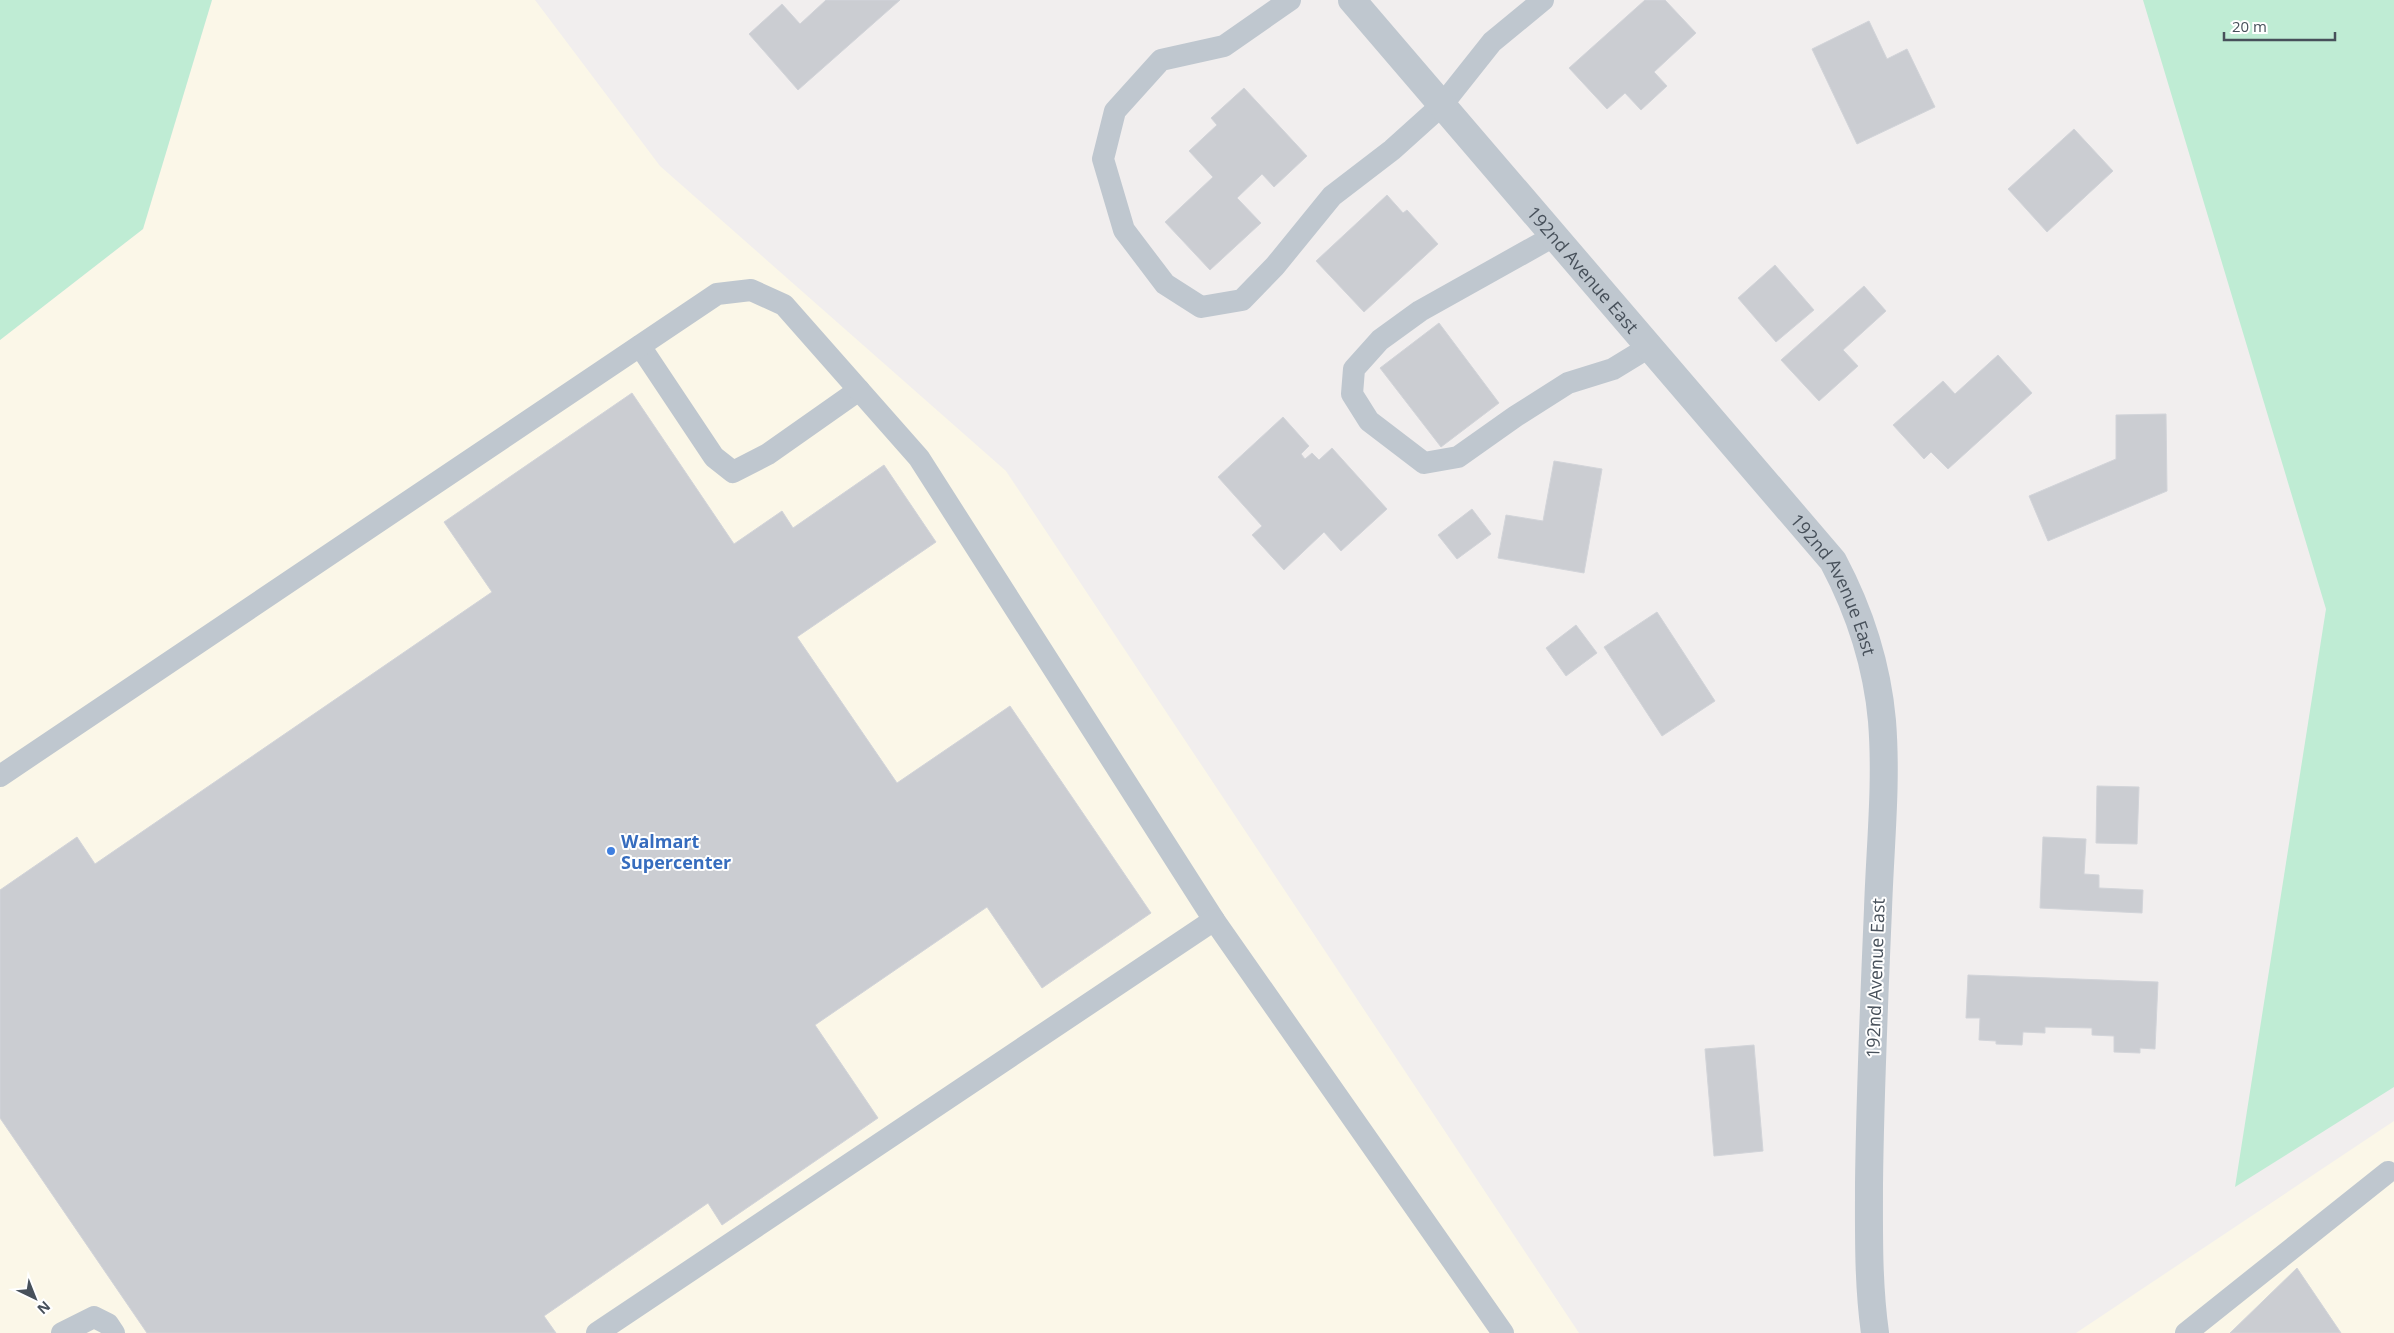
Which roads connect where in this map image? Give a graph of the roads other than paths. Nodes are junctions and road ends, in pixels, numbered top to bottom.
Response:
1 (1290, 0) edge
2 (1352, 0) edge
3 (1543, 0) edge
4 (1442, 106) junction
5 (1554, 236) junction
6 (640, 346) junction
7 (1649, 347) junction
8 (859, 390) junction
9 (0, 776) edge
10 (1214, 920) junction
11 (2392, 1173) edge
12 (62, 1333) edge
13 (114, 1333) edge
14 (598, 1333) edge
15 (1503, 1333) edge
16 (1875, 1333) edge
17 (2186, 1333) edge

1 - 4 lane
2 - 4 street, 192nd Avenue East
3 - 4 lane
4 - 5 street, 192nd Avenue East
5 - 7 street, 192nd Avenue East
5 - 7 lane
6 - 8 lane
6 - 8 lane
6 - 9 lane
7 - 16 street, 192nd Avenue East
8 - 10 lane
10 - 14 lane
10 - 15 lane
11 - 17 lane
12 - 13 lane

